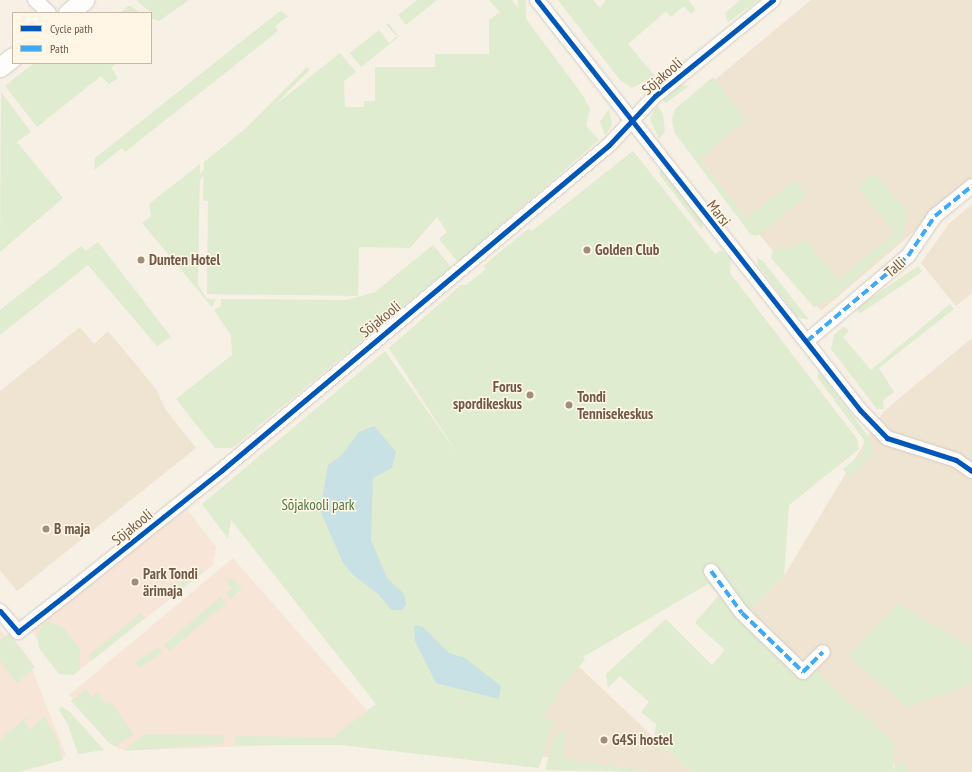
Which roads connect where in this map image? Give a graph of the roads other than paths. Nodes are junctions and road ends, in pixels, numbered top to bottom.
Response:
1 (36, 0) edge
2 (84, 0) edge
3 (537, 0) edge
4 (773, 0) edge
5 (49, 12) edge
6 (69, 12) edge
7 (12, 58) edge
8 (0, 67) edge
9 (632, 121) junction
10 (972, 186) edge
11 (807, 341) junction
12 (972, 471) edge
13 (711, 571) dead end
14 (0, 611) edge
15 (823, 652) dead end

1 - 5 street
2 - 6 street
3 - 9 street, Marsi
4 - 9 street, Sõjakooli
7 - 8 street
9 - 11 street, Marsi
9 - 14 street, Sõjakooli
10 - 11 street, Talli
11 - 12 street, Marsi
13 - 15 street

